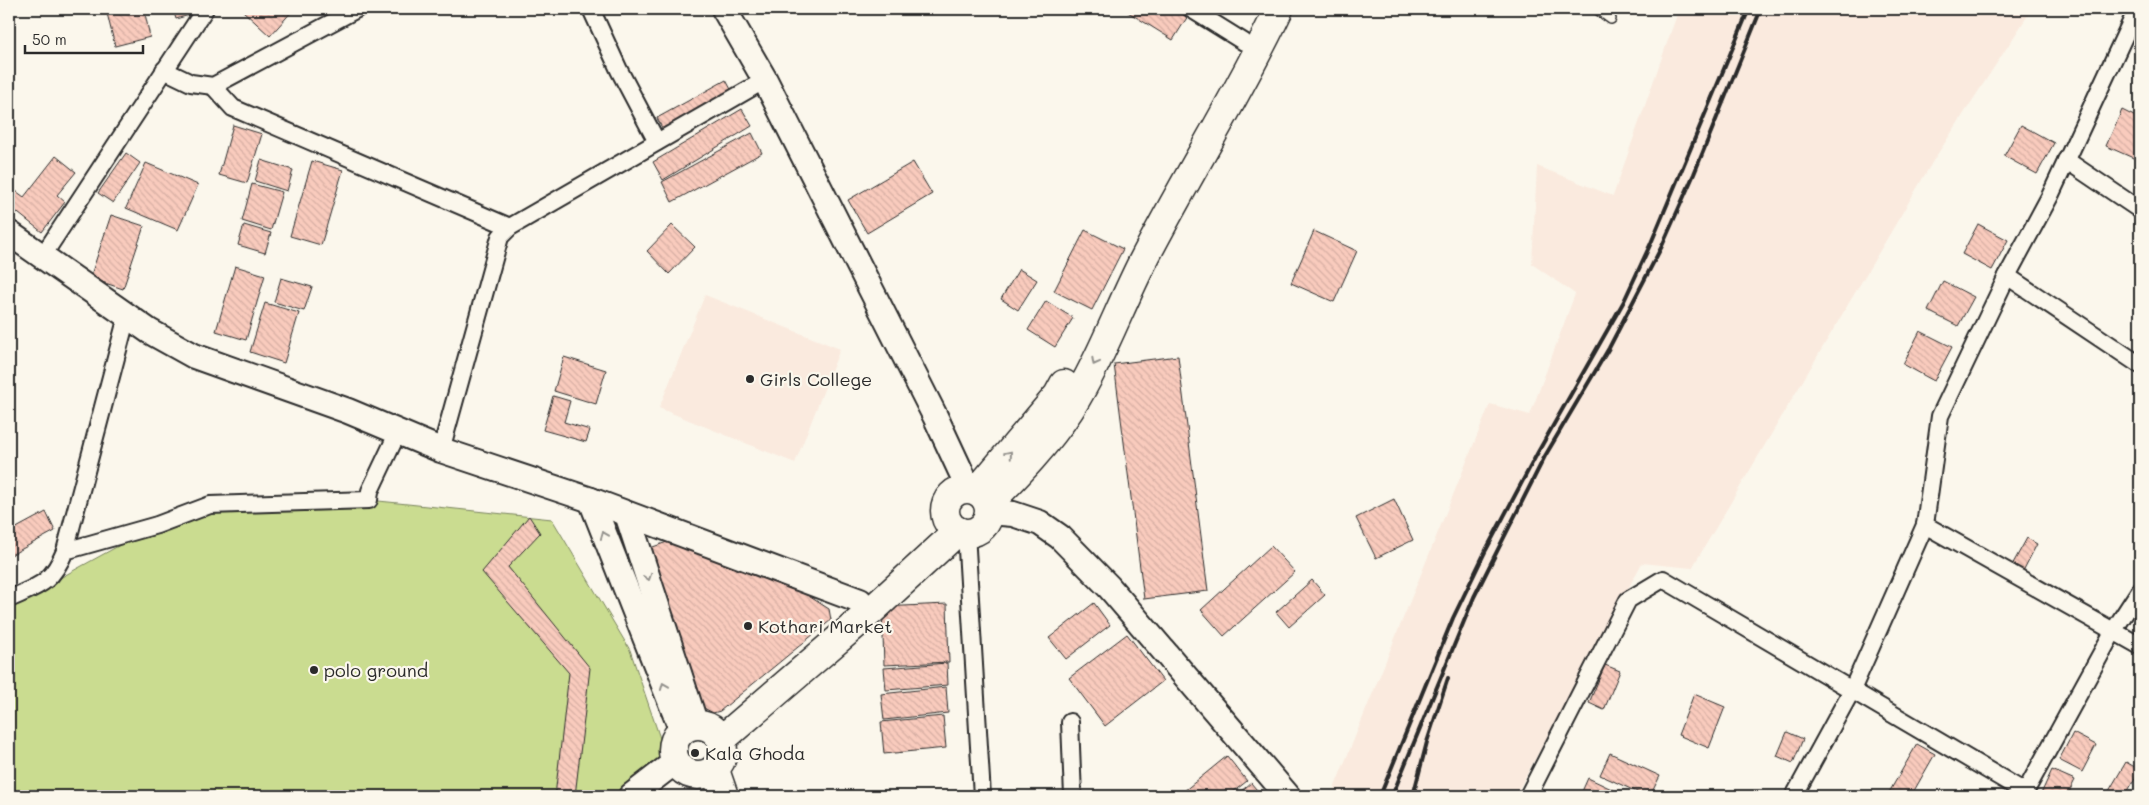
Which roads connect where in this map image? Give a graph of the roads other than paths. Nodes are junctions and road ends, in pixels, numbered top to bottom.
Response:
1 (205, 9) edge
2 (356, 9) edge
3 (590, 9) edge
4 (724, 9) edge
5 (1191, 9) edge
6 (1260, 9) edge
7 (1279, 9) edge
8 (1596, 9) edge
9 (2137, 9) edge
10 (1611, 19) dead end
11 (1244, 42) junction
12 (164, 70) junction
13 (765, 80) junction
14 (213, 86) junction
15 (657, 142) junction
16 (2066, 160) junction
17 (2140, 210) edge
18 (510, 226) junction
19 (9, 233) edge
20 (42, 257) junction
21 (2007, 276) junction
22 (126, 316) junction
23 (2140, 365) edge
24 (398, 432) junction
25 (441, 450) junction
26 (981, 499) junction
27 (591, 500) junction
28 (627, 514) junction
29 (1925, 524) junction
30 (957, 527) junction
31 (66, 551) junction
32 (2140, 590) edge
33 (9, 599) edge
34 (860, 601) junction
35 (2114, 630) junction
36 (2140, 646) edge
37 (1852, 690) junction
38 (1070, 722) dead end
39 (703, 731) junction
40 (675, 762) junction
41 (709, 780) edge
42 (2024, 794) edge
43 (632, 796) edge
44 (724, 796) edge
45 (982, 796) edge
46 (1073, 796) edge
47 (1288, 796) edge
48 (1528, 796) edge
49 (1794, 796) edge

1 - 12 street
2 - 14 street
3 - 15 street
4 - 13 main road
5 - 11 street
6 - 11 highway
7 -> 26 highway
8 - 10 lane
9 - 16 street
26 -> 11 highway
12 - 14 street
12 - 20 street
13 - 15 street
13 - 26 main road
14 - 18 street
15 - 18 street
16 - 17 street
16 - 21 street
18 - 25 street
19 - 20 main road
20 - 22 main road
21 - 23 street
21 - 29 street
22 - 24 main road
22 - 31 street
24 - 25 main road
24 - 31 street
25 - 27 main road
26 - 30 highway
26 - 30 highway
26 - 47 main road
27 - 28 main road
39 -> 27 main road
28 - 34 main road
28 -> 39 main road
29 - 35 street
29 - 37 street
30 - 34 highway
30 - 39 highway
30 - 45 street
31 - 33 street
32 - 35 street
34 - 39 highway
35 - 36 street
35 - 42 street
37 - 42 street
37 - 48 street
37 - 49 street
38 - 46 street
39 - 40 highway
39 - 41 highway
40 - 41 highway
40 - 43 main road
41 - 44 highway

